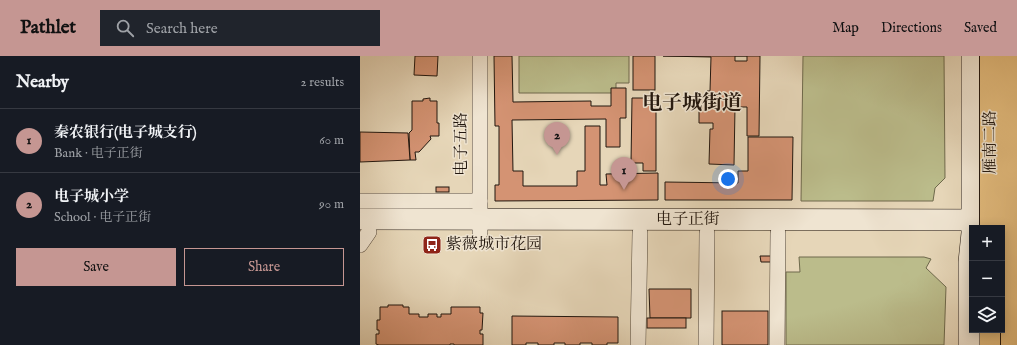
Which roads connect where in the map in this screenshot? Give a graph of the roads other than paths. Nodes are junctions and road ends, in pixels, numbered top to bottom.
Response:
1 (480, 56) edge
2 (972, 56) edge
3 (991, 56) edge
4 (1012, 56) edge
5 (360, 201) edge
6 (480, 218) junction
7 (1017, 220) edge
8 (977, 225) edge
9 (977, 225) edge
10 (992, 225) edge
11 (969, 228) edge
12 (969, 228) edge
13 (362, 232) edge
14 (640, 233) junction
15 (706, 233) junction
16 (778, 233) junction
17 (1005, 233) edge
18 (1017, 233) edge
19 (970, 261) edge
20 (991, 333) edge
21 (638, 345) edge
22 (706, 345) edge
23 (777, 345) edge
24 (969, 345) edge
25 (991, 345) edge
26 (1012, 345) edge

1 - 6 street, 电子五路
2 - 8 main road
3 - 9 main road, 雁南二路, bridge
4 - 26 main road, 雁南二路, bridge
5 - 6 street
6 - 11 main road, 电子正街
6 - 13 main road, 电子正街
6 - 14 main road, 电子正街
7 - 10 main road, 电子正街
12 - 16 main road, 电子正街
14 - 15 main road, 电子正街
14 - 21 street
15 - 16 main road, 电子正街
15 - 22 street
16 - 23 street
17 - 18 main road
19 - 24 main road
20 - 25 main road

